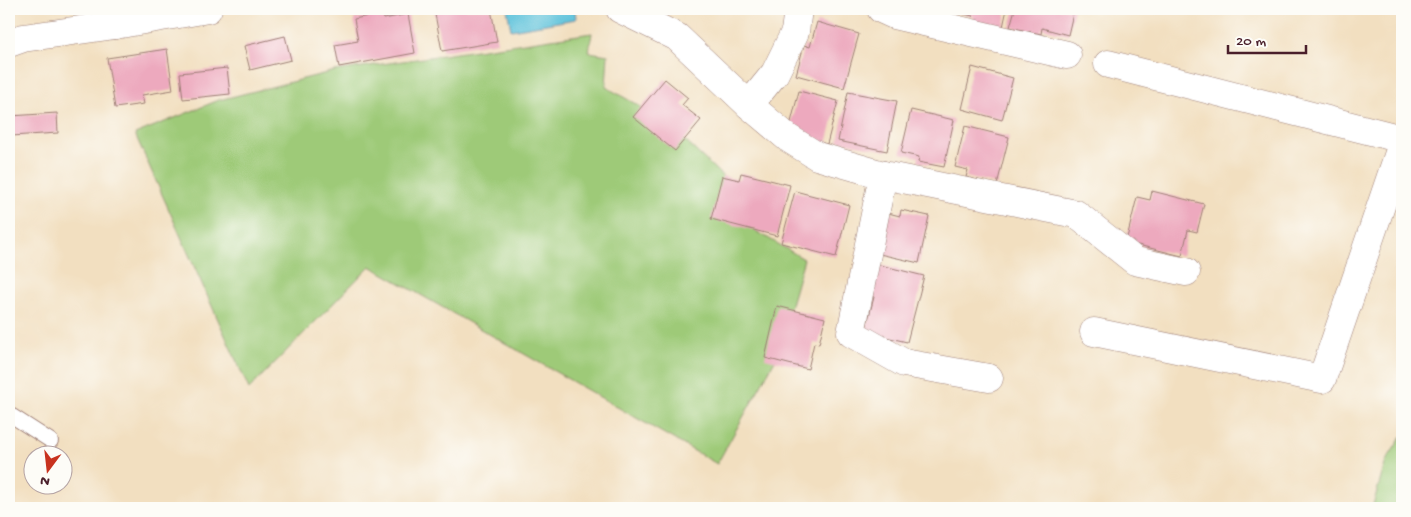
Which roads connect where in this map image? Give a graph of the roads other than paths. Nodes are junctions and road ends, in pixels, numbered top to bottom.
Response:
1 (208, 9) edge
2 (620, 9) edge
3 (798, 9) edge
4 (881, 9) edge
5 (123, 17) edge
6 (9, 43) edge
7 (1067, 55) dead end
8 (1108, 64) dead end
9 (749, 105) junction
10 (1402, 139) edge
11 (1402, 144) edge
12 (883, 175) junction
13 (1186, 272) dead end
14 (1094, 332) dead end
15 (989, 378) dead end
16 (9, 414) edge
17 (51, 441) dead end

1 - 5 street
2 - 9 street
3 - 9 street
4 - 7 street
5 - 6 street
8 - 10 street
9 - 12 street
11 - 14 street
12 - 13 street
12 - 15 street
16 - 17 lane

